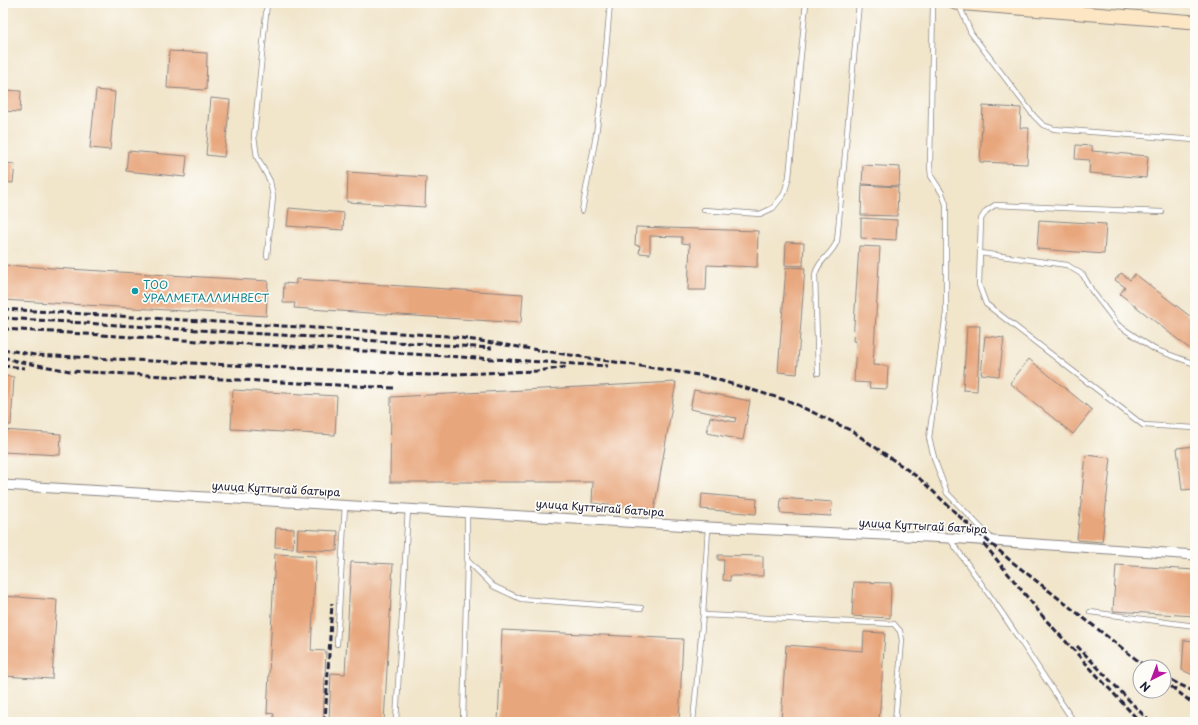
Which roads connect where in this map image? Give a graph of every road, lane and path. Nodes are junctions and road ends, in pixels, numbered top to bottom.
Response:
1 (267, 3) edge
2 (610, 3) edge
3 (806, 3) edge
4 (859, 3) edge
5 (933, 3) edge
6 (956, 3) edge
7 (1055, 7) edge
8 (1195, 22) edge
9 (1195, 140) edge
10 (582, 210) dead end
11 (704, 210) dead end
12 (1162, 212) dead end
13 (980, 254) junction
14 (266, 256) dead end
15 (1195, 364) edge
16 (818, 373) dead end
17 (1195, 428) edge
18 (3, 485) edge
19 (345, 505) junction
20 (408, 508) junction
21 (467, 512) junction
22 (708, 527) junction
23 (949, 538) junction
24 (994, 542) junction
25 (1195, 555) edge
26 (467, 560) junction
27 (641, 608) dead end
28 (1090, 612) dead end
29 (703, 615) junction
30 (1195, 626) edge
31 (337, 644) dead end
32 (396, 722) edge
33 (463, 722) edge
34 (692, 722) edge
35 (895, 722) edge
36 (1074, 722) edge

1 - 14 lane
2 - 10 lane
3 - 11 lane
4 - 16 lane
5 - 24 lane
6 - 7 main road
6 - 9 lane
7 - 8 main road
12 - 13 lane
13 - 15 lane
13 - 17 lane
18 - 19 street, улица Куттыгай батыра
19 - 20 street, улица Куттыгай батыра
19 - 31 lane
20 - 21 street, улица Куттыгай батыра
20 - 32 lane
21 - 22 street, улица Куттыгай батыра
21 - 26 lane
22 - 23 street, улица Куттыгай батыра
22 - 29 lane
23 - 24 street, улица Куттыгай батыра
23 - 36 lane
24 - 25 street, улица Куттыгай батыра
26 - 27 lane
26 - 33 lane
28 - 30 lane
29 - 34 lane
29 - 35 lane

